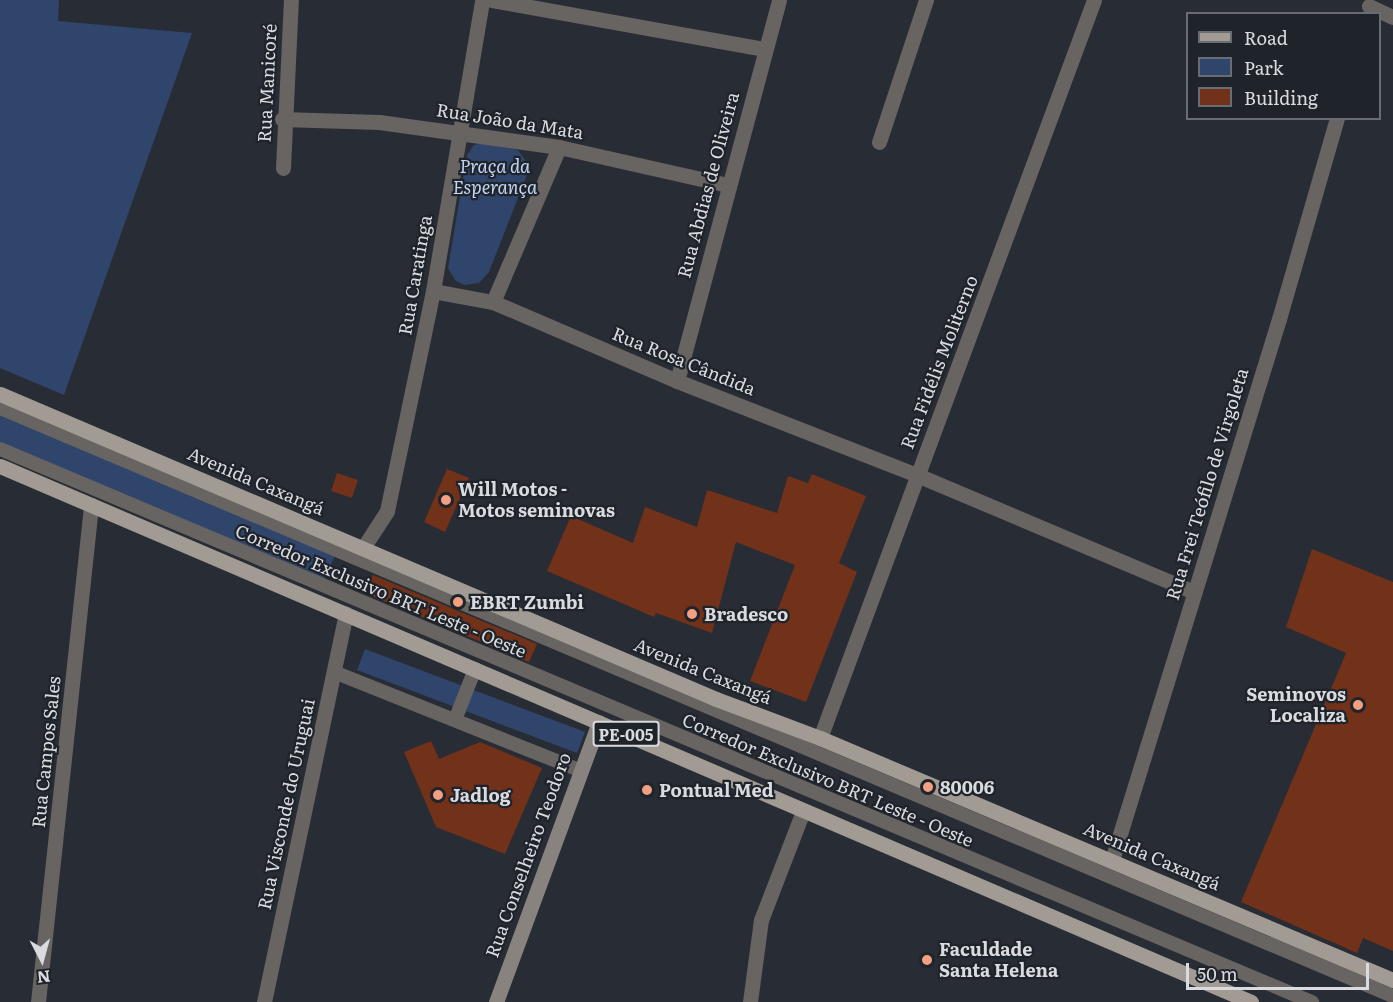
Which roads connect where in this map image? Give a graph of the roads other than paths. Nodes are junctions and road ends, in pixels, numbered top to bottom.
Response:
1 (291, 0) edge
2 (482, 0) edge
3 (492, 0) edge
4 (778, 0) edge
5 (926, 0) edge
6 (1094, 0) edge
7 (1369, 6) edge
8 (1393, 16) edge
9 (765, 49) junction
10 (282, 119) junction
11 (1336, 120) edge
12 (459, 132) junction
13 (879, 142) dead end
14 (559, 147) junction
15 (283, 168) dead end
16 (728, 185) junction
17 (434, 291) junction
18 (493, 302) junction
19 (677, 381) junction
20 (0, 394) edge
21 (0, 408) edge
22 (0, 449) edge
23 (0, 466) edge
24 (917, 475) junction
25 (91, 505) junction
26 (363, 548) junction
27 (1194, 592) junction
28 (346, 614) junction
29 (475, 669) junction
30 (334, 672) junction
31 (455, 720) junction
32 (599, 722) junction
33 (820, 738) junction
34 (579, 770) junction
35 (803, 811) junction
36 (1112, 860) junction
37 (1393, 980) edge
38 (1393, 996) edge
39 (38, 1002) edge
40 (264, 1002) edge
41 (496, 1002) edge
42 (750, 1002) edge
43 (1251, 1002) edge
44 (1312, 1002) edge

1 - 10 street, Rua Manicoré
2 - 12 street, Rua Caratinga
3 - 9 street
4 - 9 street, Rua Abdias de Oliveira
5 - 13 street
6 - 24 street, Rua Fidélis Moliterno
7 - 8 street
9 - 16 street, Rua Abdias de Oliveira
10 - 12 street, Rua João da Mata
10 - 15 street, Rua Manicoré
11 - 27 street, Rua Frei Teófilo de Virgoleta
12 - 14 street, Rua João da Mata
12 - 17 street, Rua Caratinga
14 - 16 street, Rua João da Mata
14 - 18 street
16 - 19 street, Rua Abdias de Oliveira
17 - 18 street, Rua Rosa Cândida
17 - 26 street, Rua Caratinga
18 - 19 street, Rua Rosa Cândida
19 - 24 street, Rua Rosa Cândida
20 - 26 main road, Avenida Caxangá
21 - 38 lane, Corredor Exclusivo BRT Leste - Oeste
22 - 44 lane, Corredor Exclusivo BRT Leste - Oeste
23 - 25 main road, PE-005
24 - 27 street, Rua Rosa Cândida
24 - 33 street, Rua Fidélis Moliterno
25 - 28 main road, PE-005
25 - 39 street, Rua Campos Sales
26 - 33 main road, Avenida Caxangá
27 - 36 street, Rua Frei Teófilo de Virgoleta
28 - 29 main road, PE-005
28 - 30 street, Rua Visconde do Uruguai
29 - 31 lane
29 - 32 main road, PE-005
30 - 31 lane
30 - 40 street, Rua Visconde do Uruguai
31 - 34 lane
32 - 34 street, Rua Conselheiro Teodoro
32 - 35 main road, PE-005
33 - 36 main road, Avenida Caxangá
34 - 41 street, Rua Conselheiro Teodoro
35 - 42 street
35 - 43 main road, PE-005
36 - 37 main road, Avenida Caxangá

